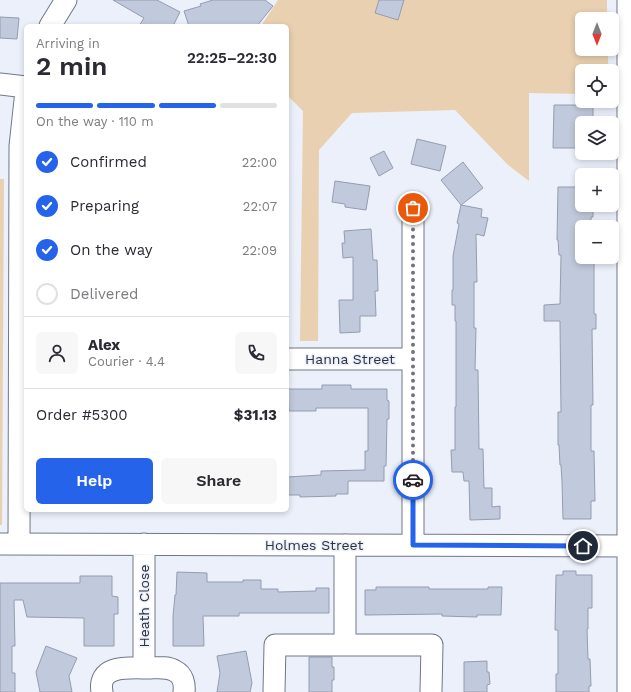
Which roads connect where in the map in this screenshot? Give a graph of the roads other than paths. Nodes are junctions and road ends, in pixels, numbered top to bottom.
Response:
1 (66, 0) edge
2 (628, 0) edge
3 (51, 24) edge
4 (0, 84) edge
5 (24, 87) edge
6 (24, 109) edge
7 (629, 171) edge
8 (413, 208) dead end
9 (629, 290) edge
10 (22, 359) edge
11 (289, 359) edge
12 (413, 359) junction
13 (630, 456) edge
14 (10, 544) edge
15 (144, 544) junction
16 (345, 545) junction
17 (413, 545) junction
18 (630, 546) edge
19 (346, 644) junction
20 (144, 668) junction
21 (102, 692) edge
22 (184, 692) edge
23 (274, 692) edge
24 (431, 692) edge
25 (628, 692) edge

1 - 3 street
2 - 7 street
4 - 5 street
6 - 10 street
7 - 9 street
8 - 12 street
9 - 13 street
10 - 14 street
11 - 12 street, Hanna Street
12 - 17 street
13 - 18 street
14 - 15 street, Holmes Street
15 - 16 street, Holmes Street
15 - 20 street, Heath Close
16 - 17 street, Holmes Street
16 - 19 street
17 - 18 street, Holmes Street
18 - 25 street
19 - 23 street
19 - 24 street
20 - 21 street, Heath Close
20 - 22 street, Heath Close

